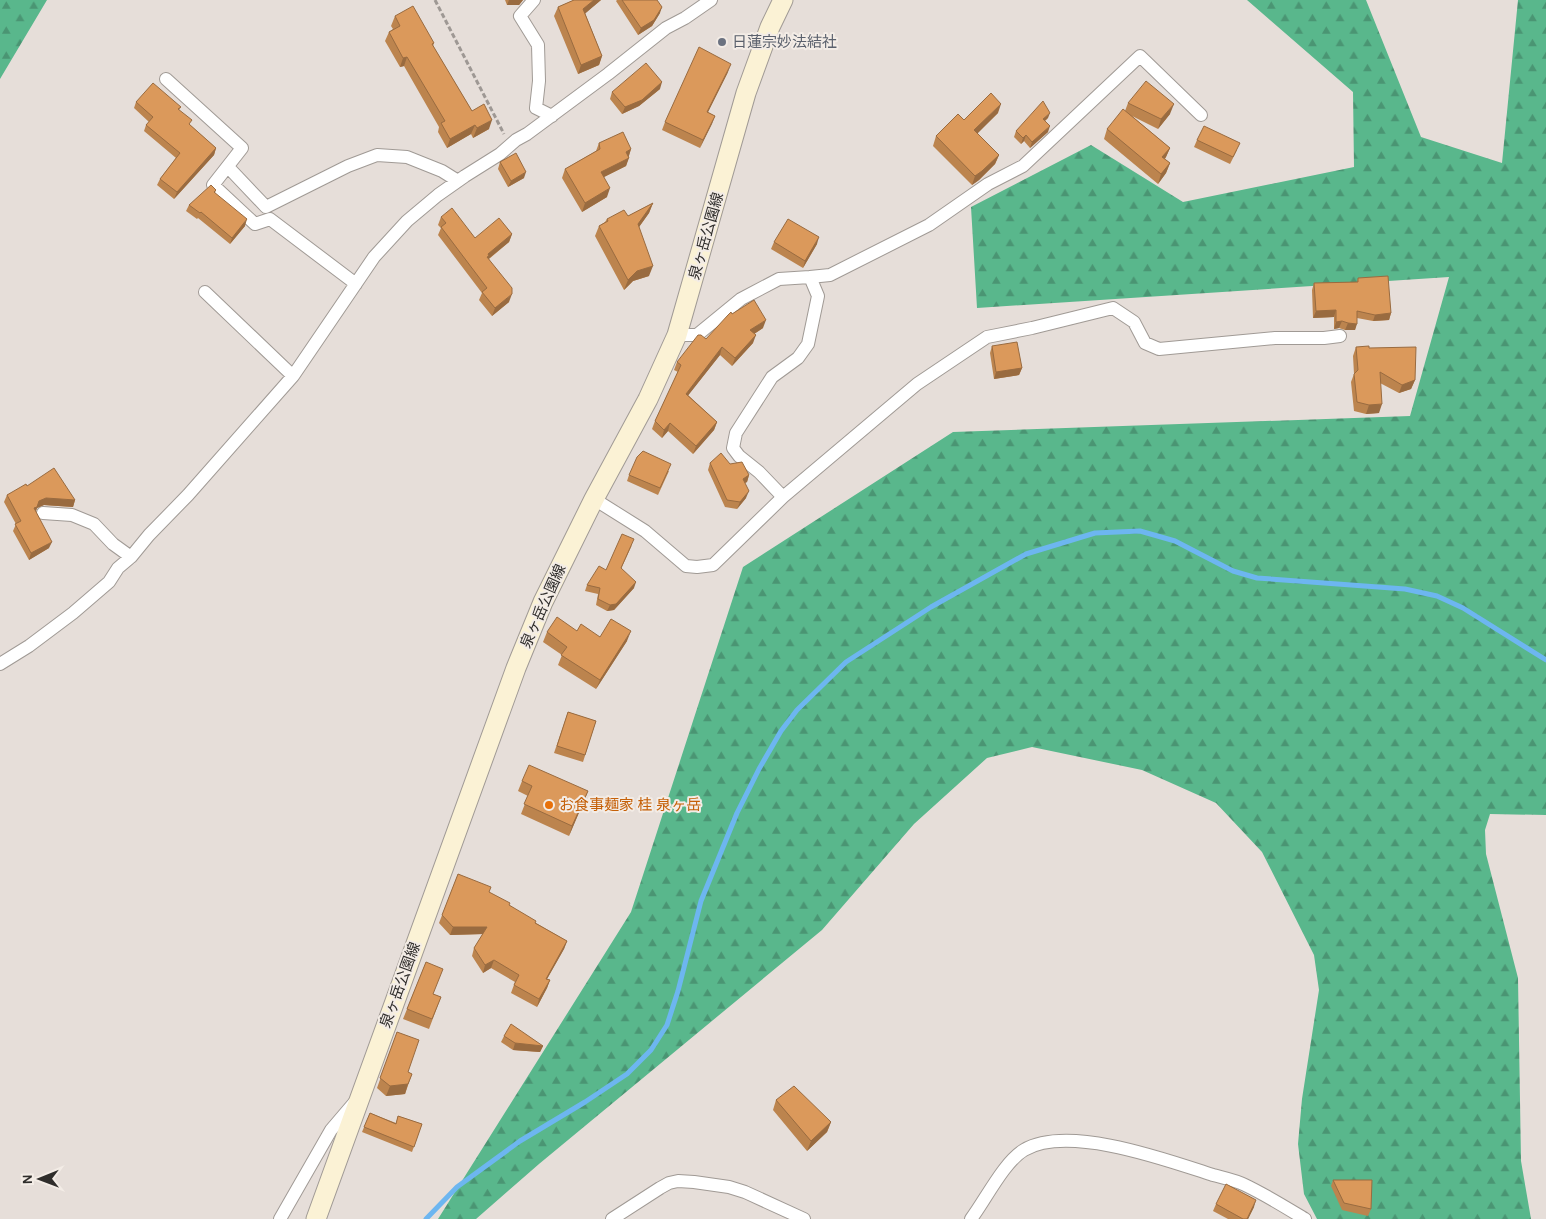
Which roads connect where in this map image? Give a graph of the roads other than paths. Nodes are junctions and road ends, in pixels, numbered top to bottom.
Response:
1 (534, 0) edge
2 (711, 0) edge
3 (783, 0) edge
4 (166, 79) dead end
5 (1201, 114) dead end
6 (552, 116) junction
7 (228, 167) junction
8 (458, 181) junction
9 (810, 277) junction
10 (356, 284) junction
11 (204, 292) dead end
12 (677, 335) junction
13 (1340, 336) dead end
14 (294, 376) junction
15 (783, 497) junction
16 (594, 499) junction
17 (43, 513) dead end
18 (131, 557) junction
19 (0, 664) edge
20 (359, 1097) junction
21 (280, 1219) edge
22 (316, 1219) edge
23 (612, 1219) edge
24 (804, 1219) edge
25 (971, 1219) edge
26 (1305, 1219) edge

1 - 6 street
2 - 6 street
3 - 12 main road, 泉ヶ岳公園線
4 - 7 street
5 - 9 street
6 - 8 street
7 - 8 street
7 - 10 street
8 - 10 street
9 - 12 street
9 - 15 street
10 - 14 street
11 - 14 street
12 - 16 main road, 泉ヶ岳公園線
13 - 15 street
14 - 18 street
15 - 16 street
16 - 20 main road, 泉ヶ岳公園線
17 - 18 street
18 - 19 street
20 - 21 street
20 - 22 main road, 泉ヶ岳公園線
23 - 24 street
25 - 26 street

